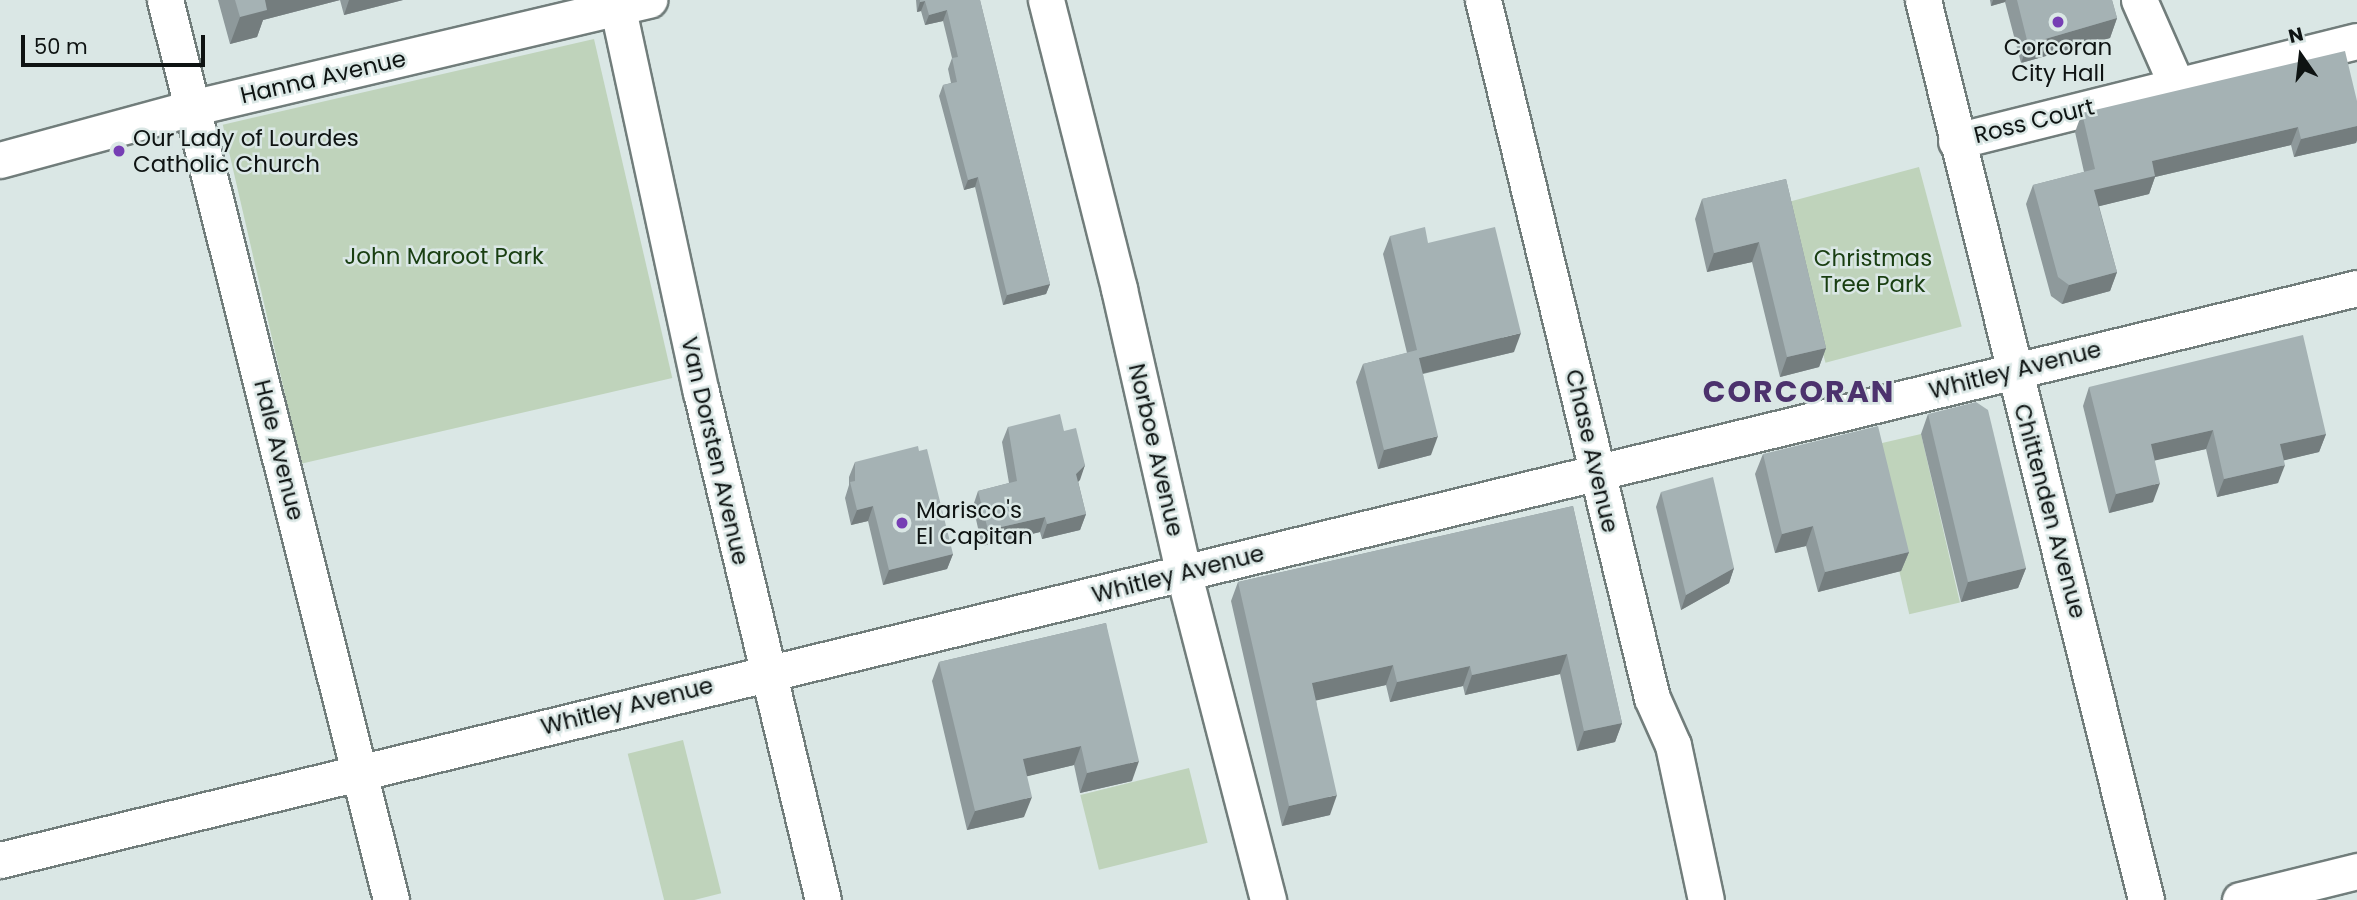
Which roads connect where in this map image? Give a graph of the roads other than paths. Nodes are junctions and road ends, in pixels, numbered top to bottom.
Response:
1 (165, 0) edge
2 (1046, 0) edge
3 (1483, 0) edge
4 (1923, 0) edge
5 (2139, 0) edge
6 (627, 3) edge
7 (2357, 41) edge
8 (2177, 86) junction
9 (191, 108) junction
10 (1956, 141) junction
11 (0, 160) edge
12 (2357, 288) edge
13 (2013, 370) junction
14 (1597, 473) junction
15 (1183, 571) junction
16 (767, 672) junction
17 (357, 773) junction
18 (0, 860) edge
19 (2357, 871) edge
20 (391, 900) edge
21 (823, 900) edge
22 (1268, 900) edge
23 (1706, 900) edge
24 (2146, 900) edge
25 (2239, 900) edge

1 - 9 street, Hale Avenue
2 - 15 street, Norboe Avenue
3 - 14 street, Chase Avenue
4 - 10 street, Chittenden Avenue
5 - 8 street
6 - 9 street, Hanna Avenue
6 - 16 street, Van Dorsten Avenue
7 - 8 street, Ross Court
8 - 10 street, Ross Court
9 - 11 street, Hanna Avenue
9 - 17 street, Hale Avenue
10 - 13 street, Chittenden Avenue
12 - 13 street, Whitley Avenue
13 - 14 street, Whitley Avenue
13 - 24 street, Chittenden Avenue
14 - 15 street, Whitley Avenue
14 - 23 street, Chase Avenue
15 - 16 street, Whitley Avenue
15 - 22 street, Norboe Avenue
16 - 17 street, Whitley Avenue
16 - 21 street, Van Dorsten Avenue
17 - 18 street, Whitley Avenue
17 - 20 street, Hale Avenue
19 - 25 street

